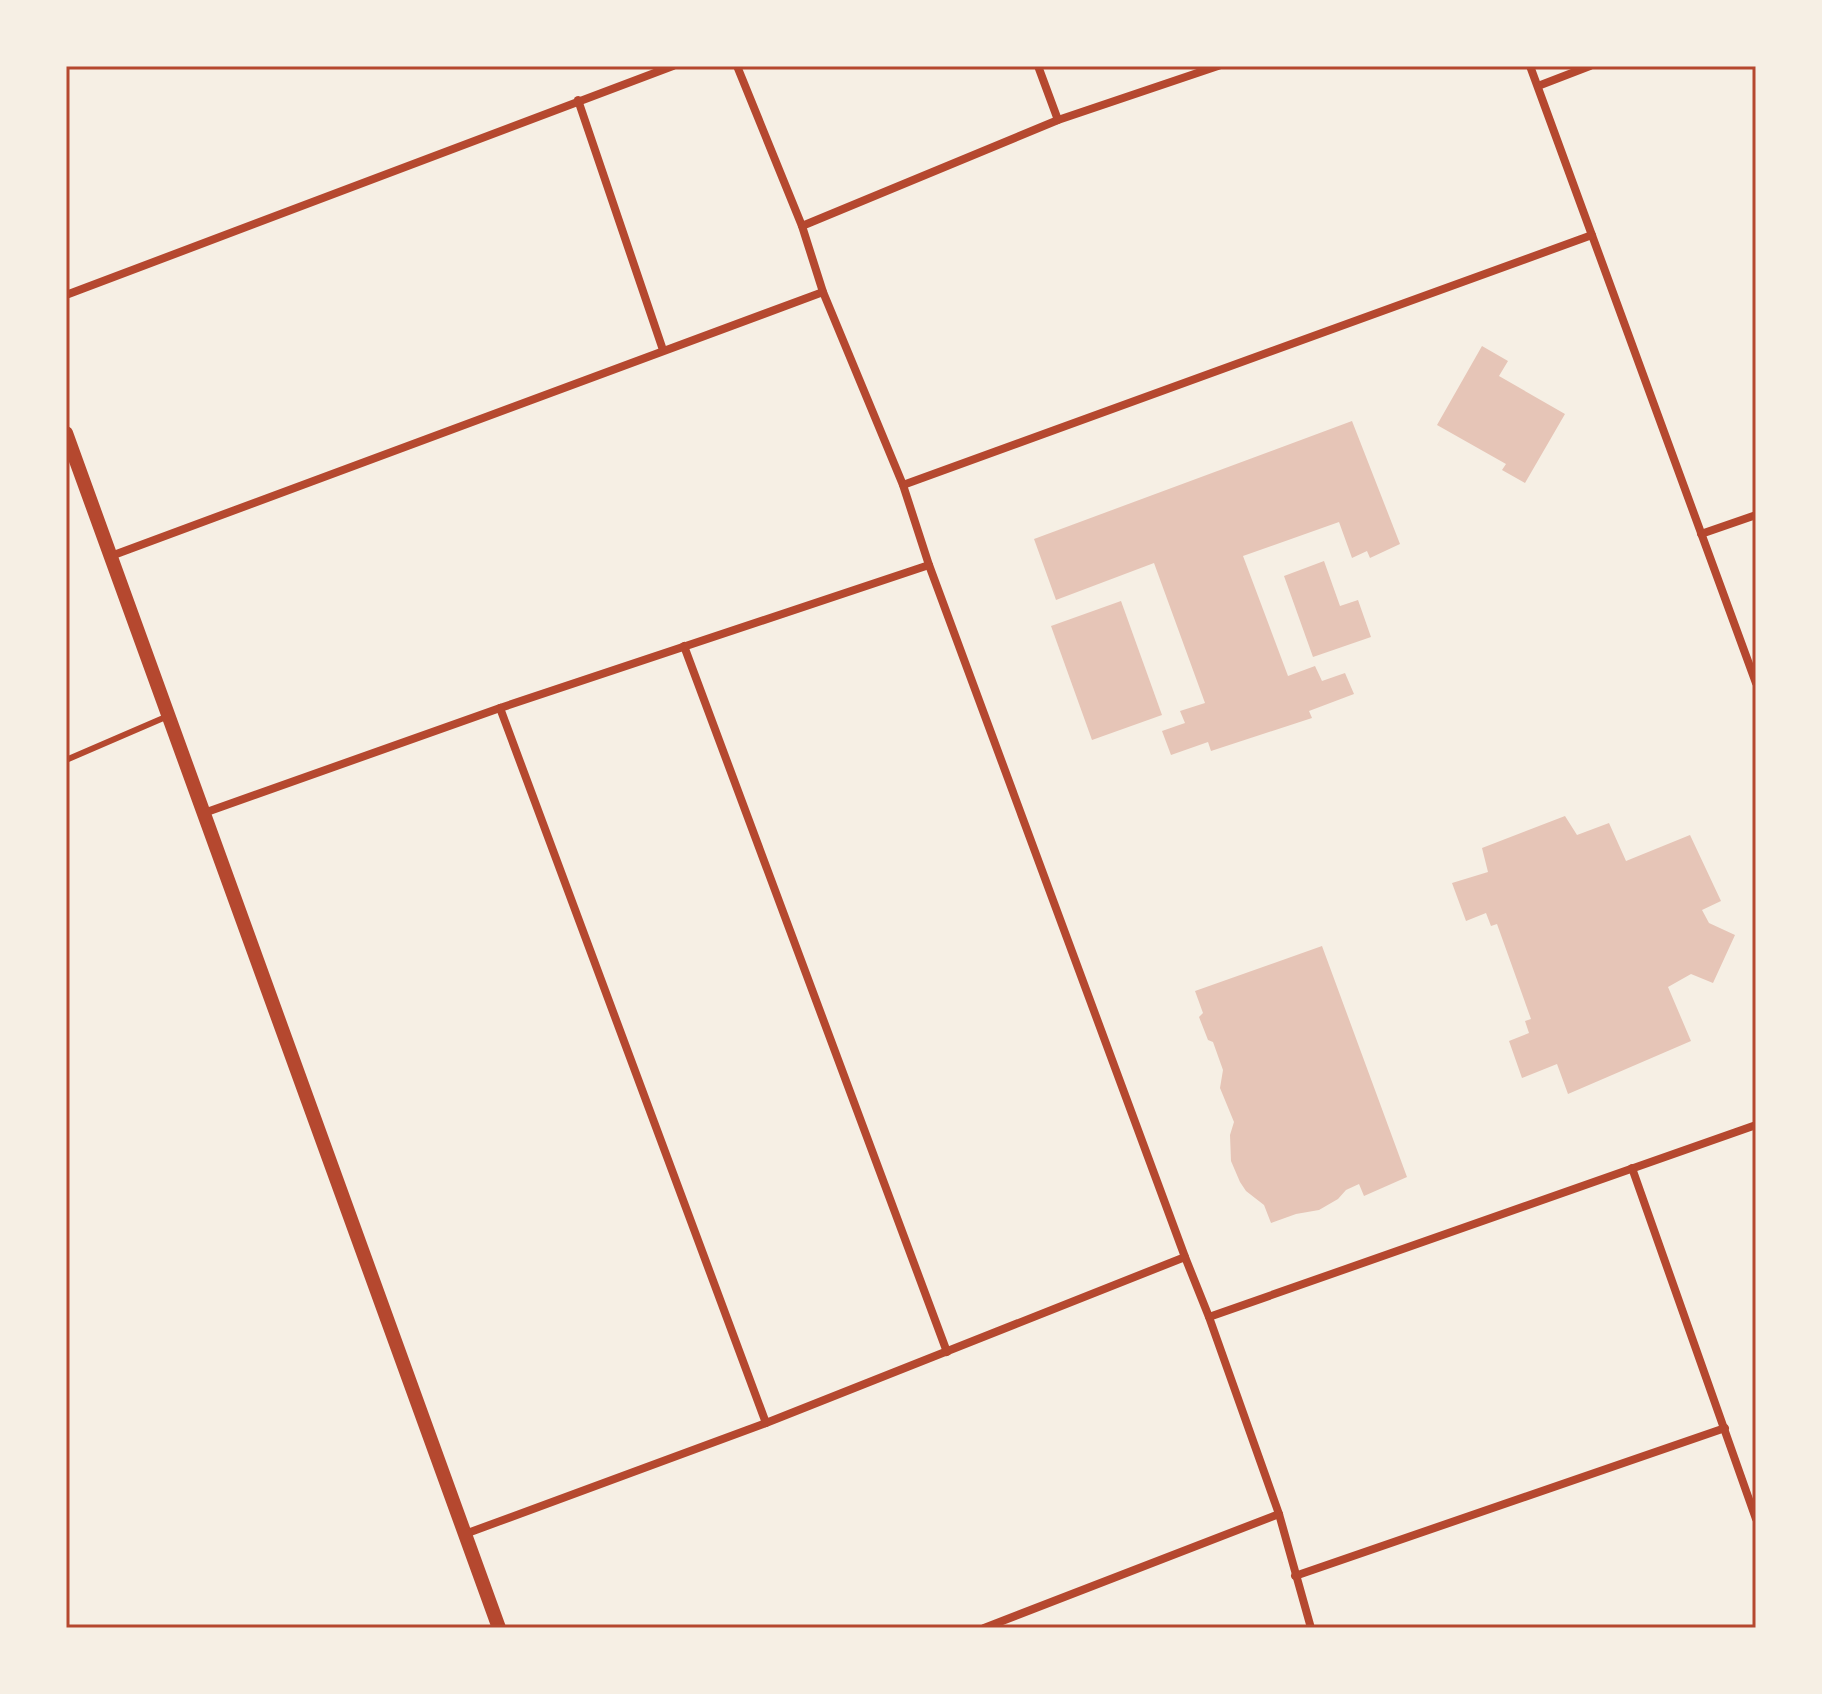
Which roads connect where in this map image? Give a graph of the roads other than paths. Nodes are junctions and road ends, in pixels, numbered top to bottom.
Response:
1 (673, 66) edge
2 (737, 66) edge
3 (1038, 66) edge
4 (1218, 66) edge
5 (1530, 66) edge
6 (1590, 66) edge
7 (1538, 86) junction
8 (578, 100) junction
9 (1058, 120) junction
10 (802, 226) junction
11 (1592, 235) junction
12 (823, 292) junction
13 (66, 295) edge
14 (663, 350) junction
15 (66, 433) edge
16 (903, 485) junction
17 (1756, 515) edge
18 (1701, 534) junction
19 (111, 556) junction
20 (929, 565) junction
21 (684, 646) junction
22 (1756, 683) edge
23 (500, 708) junction
24 (168, 716) junction
25 (66, 760) edge
26 (204, 813) junction
27 (1756, 1125) edge
28 (1632, 1168) junction
29 (1185, 1257) junction
30 (1209, 1317) junction
31 (947, 1352) junction
32 (766, 1423) junction
33 (1725, 1428) junction
34 (1279, 1514) junction
35 (1756, 1519) edge
36 (465, 1534) junction
37 (1295, 1576) junction
38 (499, 1628) edge
39 (984, 1628) edge
40 (1311, 1628) edge

1 - 8 street
2 - 10 street
3 - 9 street
4 - 9 street
5 - 7 street
6 - 7 street
7 - 11 street
8 - 13 street
8 - 14 street
9 - 10 street
10 - 12 street
11 - 16 street
11 - 18 street
12 - 14 street
12 - 16 street
14 - 19 street
15 - 19 street
16 - 20 street
17 - 18 street
18 - 22 street
19 - 24 street
20 - 21 street
20 - 29 street
21 - 23 street
21 - 31 street
23 - 26 street
23 - 32 street
24 - 25 lane
24 - 26 street
26 - 36 street
27 - 28 street
28 - 30 street
28 - 33 street
29 - 30 street
29 - 31 street
30 - 34 street
31 - 32 street
32 - 36 street
33 - 35 street
33 - 37 street
34 - 37 street
34 - 39 street
36 - 38 street
37 - 40 street

